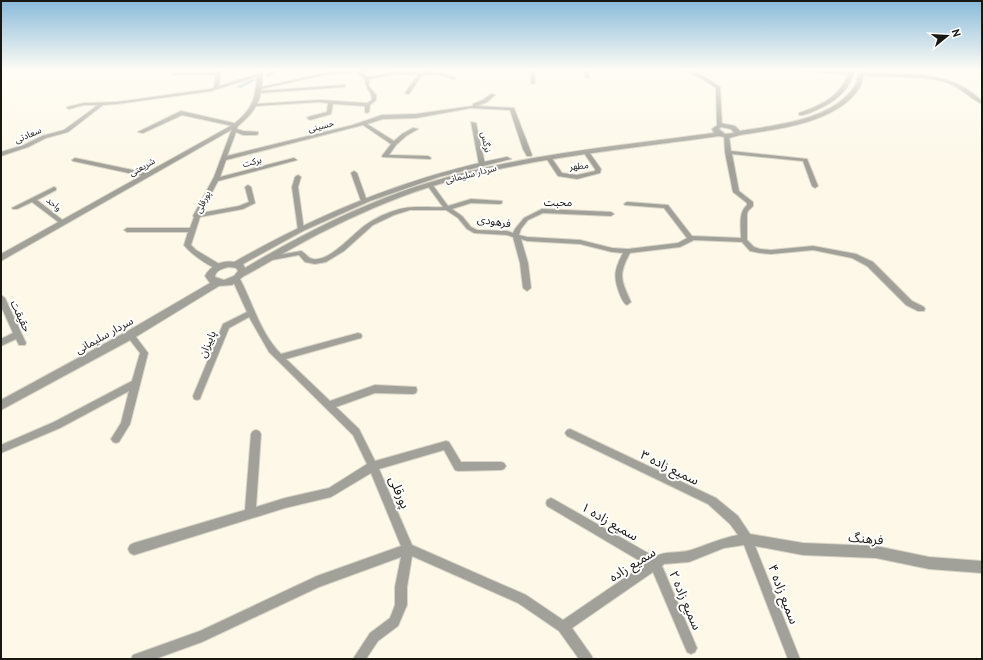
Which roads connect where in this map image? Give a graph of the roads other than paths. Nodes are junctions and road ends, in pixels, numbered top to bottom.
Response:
1 (136, 100) edge
2 (256, 100) edge
3 (374, 100) edge
4 (487, 100) edge
5 (719, 100) edge
6 (831, 100) edge
7 (846, 100) edge
8 (331, 101) junction
9 (101, 105) junction
10 (255, 105) junction
11 (368, 105) junction
12 (471, 107) junction
13 (69, 108) dead end
14 (367, 112) dead end
15 (310, 118) dead end
16 (362, 123) junction
17 (473, 123) dead end
18 (235, 128) junction
19 (415, 129) dead end
20 (736, 130) junction
21 (720, 131) junction
22 (141, 132) dead end
23 (256, 133) dead end
24 (394, 144) junction
25 (728, 152) junction
26 (588, 153) junction
27 (1, 154) edge
28 (529, 154) junction
29 (428, 158) dead end
30 (549, 158) junction
31 (223, 159) junction
32 (75, 160) dead end
33 (294, 160) dead end
34 (482, 164) junction
35 (354, 173) dead end
36 (147, 175) junction
37 (298, 177) dead end
38 (215, 180) junction
39 (430, 185) junction
40 (815, 186) dead end
41 (248, 187) dead end
42 (54, 189) dead end
43 (34, 200) junction
44 (364, 201) junction
45 (500, 202) dead end
46 (627, 204) dead end
47 (15, 208) dead end
48 (447, 208) junction
49 (611, 214) dead end
50 (196, 216) junction
51 (63, 223) junction
52 (127, 230) dead end
53 (191, 230) junction
54 (301, 230) junction
55 (516, 236) junction
56 (691, 239) junction
57 (744, 240) junction
58 (628, 251) junction
59 (1, 258) edge
60 (266, 259) junction
61 (236, 264) junction
62 (218, 267) junction
63 (238, 277) junction
64 (217, 283) junction
65 (527, 288) dead end
66 (627, 302) dead end
67 (2, 303) edge
68 (921, 309) dead end
69 (251, 313) junction
70 (18, 334) junction
71 (130, 335) junction
72 (358, 336) dead end
73 (1, 343) edge
74 (22, 343) dead end
75 (280, 357) junction
76 (135, 384) junction
77 (413, 390) dead end
78 (197, 396) dead end
79 (1, 405) edge
80 (330, 405) junction
81 (570, 433) dead end
82 (256, 434) dead end
83 (116, 439) dead end
84 (1, 449) edge
85 (374, 466) junction
86 (501, 466) dead end
87 (551, 503) dead end
88 (250, 513) junction
89 (747, 539) junction
90 (134, 549) dead end
91 (408, 549) junction
92 (655, 564) junction
93 (982, 567) edge
94 (563, 627) junction
95 (691, 648) dead end
96 (137, 659) edge
97 (359, 659) edge
98 (587, 659) edge
99 (794, 659) edge

1 - 9 street, سعادتی
2 - 10 street, شریعتی
3 - 11 street
4 - 12 street
5 - 21 street
6 - 20 street
7 - 20 street
8 - 10 street
8 - 11 street
8 - 15 street
9 - 13 street, سعادتی
9 - 27 street, سعادتی
10 - 18 street, شریعتی
11 - 14 street
12 - 16 street, حسینی
12 - 28 street
16 - 24 street
16 - 31 street, حسینی
17 - 34 street, نرگس
18 - 22 street
18 - 23 street
18 - 31 street, پورقلی
18 - 36 street, شریعتی
19 - 24 street
20 - 21 street
20 - 21 street
21 - 25 street
21 - 26 street, سردار سلیمانی
21 - 28 street, سردار سلیمانی
24 - 29 street
25 - 40 street
25 - 57 street
26 - 30 street, سردار سلیمانی
26 - 30 street, مطهر
28 - 34 street, سردار سلیمانی
30 - 39 street, سردار سلیمانی
31 - 38 street, پورقلی
32 - 36 street
33 - 38 street, برکت
34 - 44 street, سردار سلیمانی
35 - 44 street
36 - 51 street, شریعتی
37 - 54 street
38 - 50 street, پورقلی
39 - 48 street, فرهودی
39 - 60 street, سردار سلیمانی
41 - 50 street
42 - 43 street, واحد
43 - 47 street, واحد
43 - 51 street, واحد
44 - 54 street, سردار سلیمانی
45 - 48 street
46 - 56 street
48 - 55 street, فرهودی
48 - 60 street
49 - 55 street, محبت
50 - 53 street, پورقلی
51 - 59 street, شریعتی
52 - 53 street
53 - 62 street, پورقلی
54 - 61 street, سردار سلیمانی
55 - 58 street, فرهودی
55 - 65 street
56 - 57 street, فرهودی
56 - 58 street, فرهودی
57 - 68 street
58 - 66 street
60 - 63 street, سردار سلیمانی
61 - 62 street, سردار سلیمانی
61 - 63 street
62 - 64 street
63 - 64 street, سردار سلیمانی
63 - 69 street, پورقلی
64 - 71 street, سردار سلیمانی
67 - 70 street, حقیقت
69 - 75 street, پورقلی
69 - 78 street, پاییزان
70 - 73 street
70 - 74 street, حقیقت
71 - 76 street
71 - 79 street, سردار سلیمانی
72 - 75 street
75 - 80 street, پورقلی
76 - 83 street
76 - 84 street
77 - 80 street
80 - 85 street, پورقلی
81 - 89 street, سمیع زاده ۳
82 - 88 street
85 - 86 street
85 - 88 street
85 - 91 street, پورقلی
87 - 92 street, سمیع زاده ۱
88 - 90 street
89 - 92 street, سمیع زاده
89 - 93 street, فرهنگ
89 - 99 street, سمیع زاده ۴
91 - 94 street
91 - 96 street
91 - 97 street
92 - 94 street, سمیع زاده
92 - 95 street, سمیع زاده ۲
94 - 98 street

